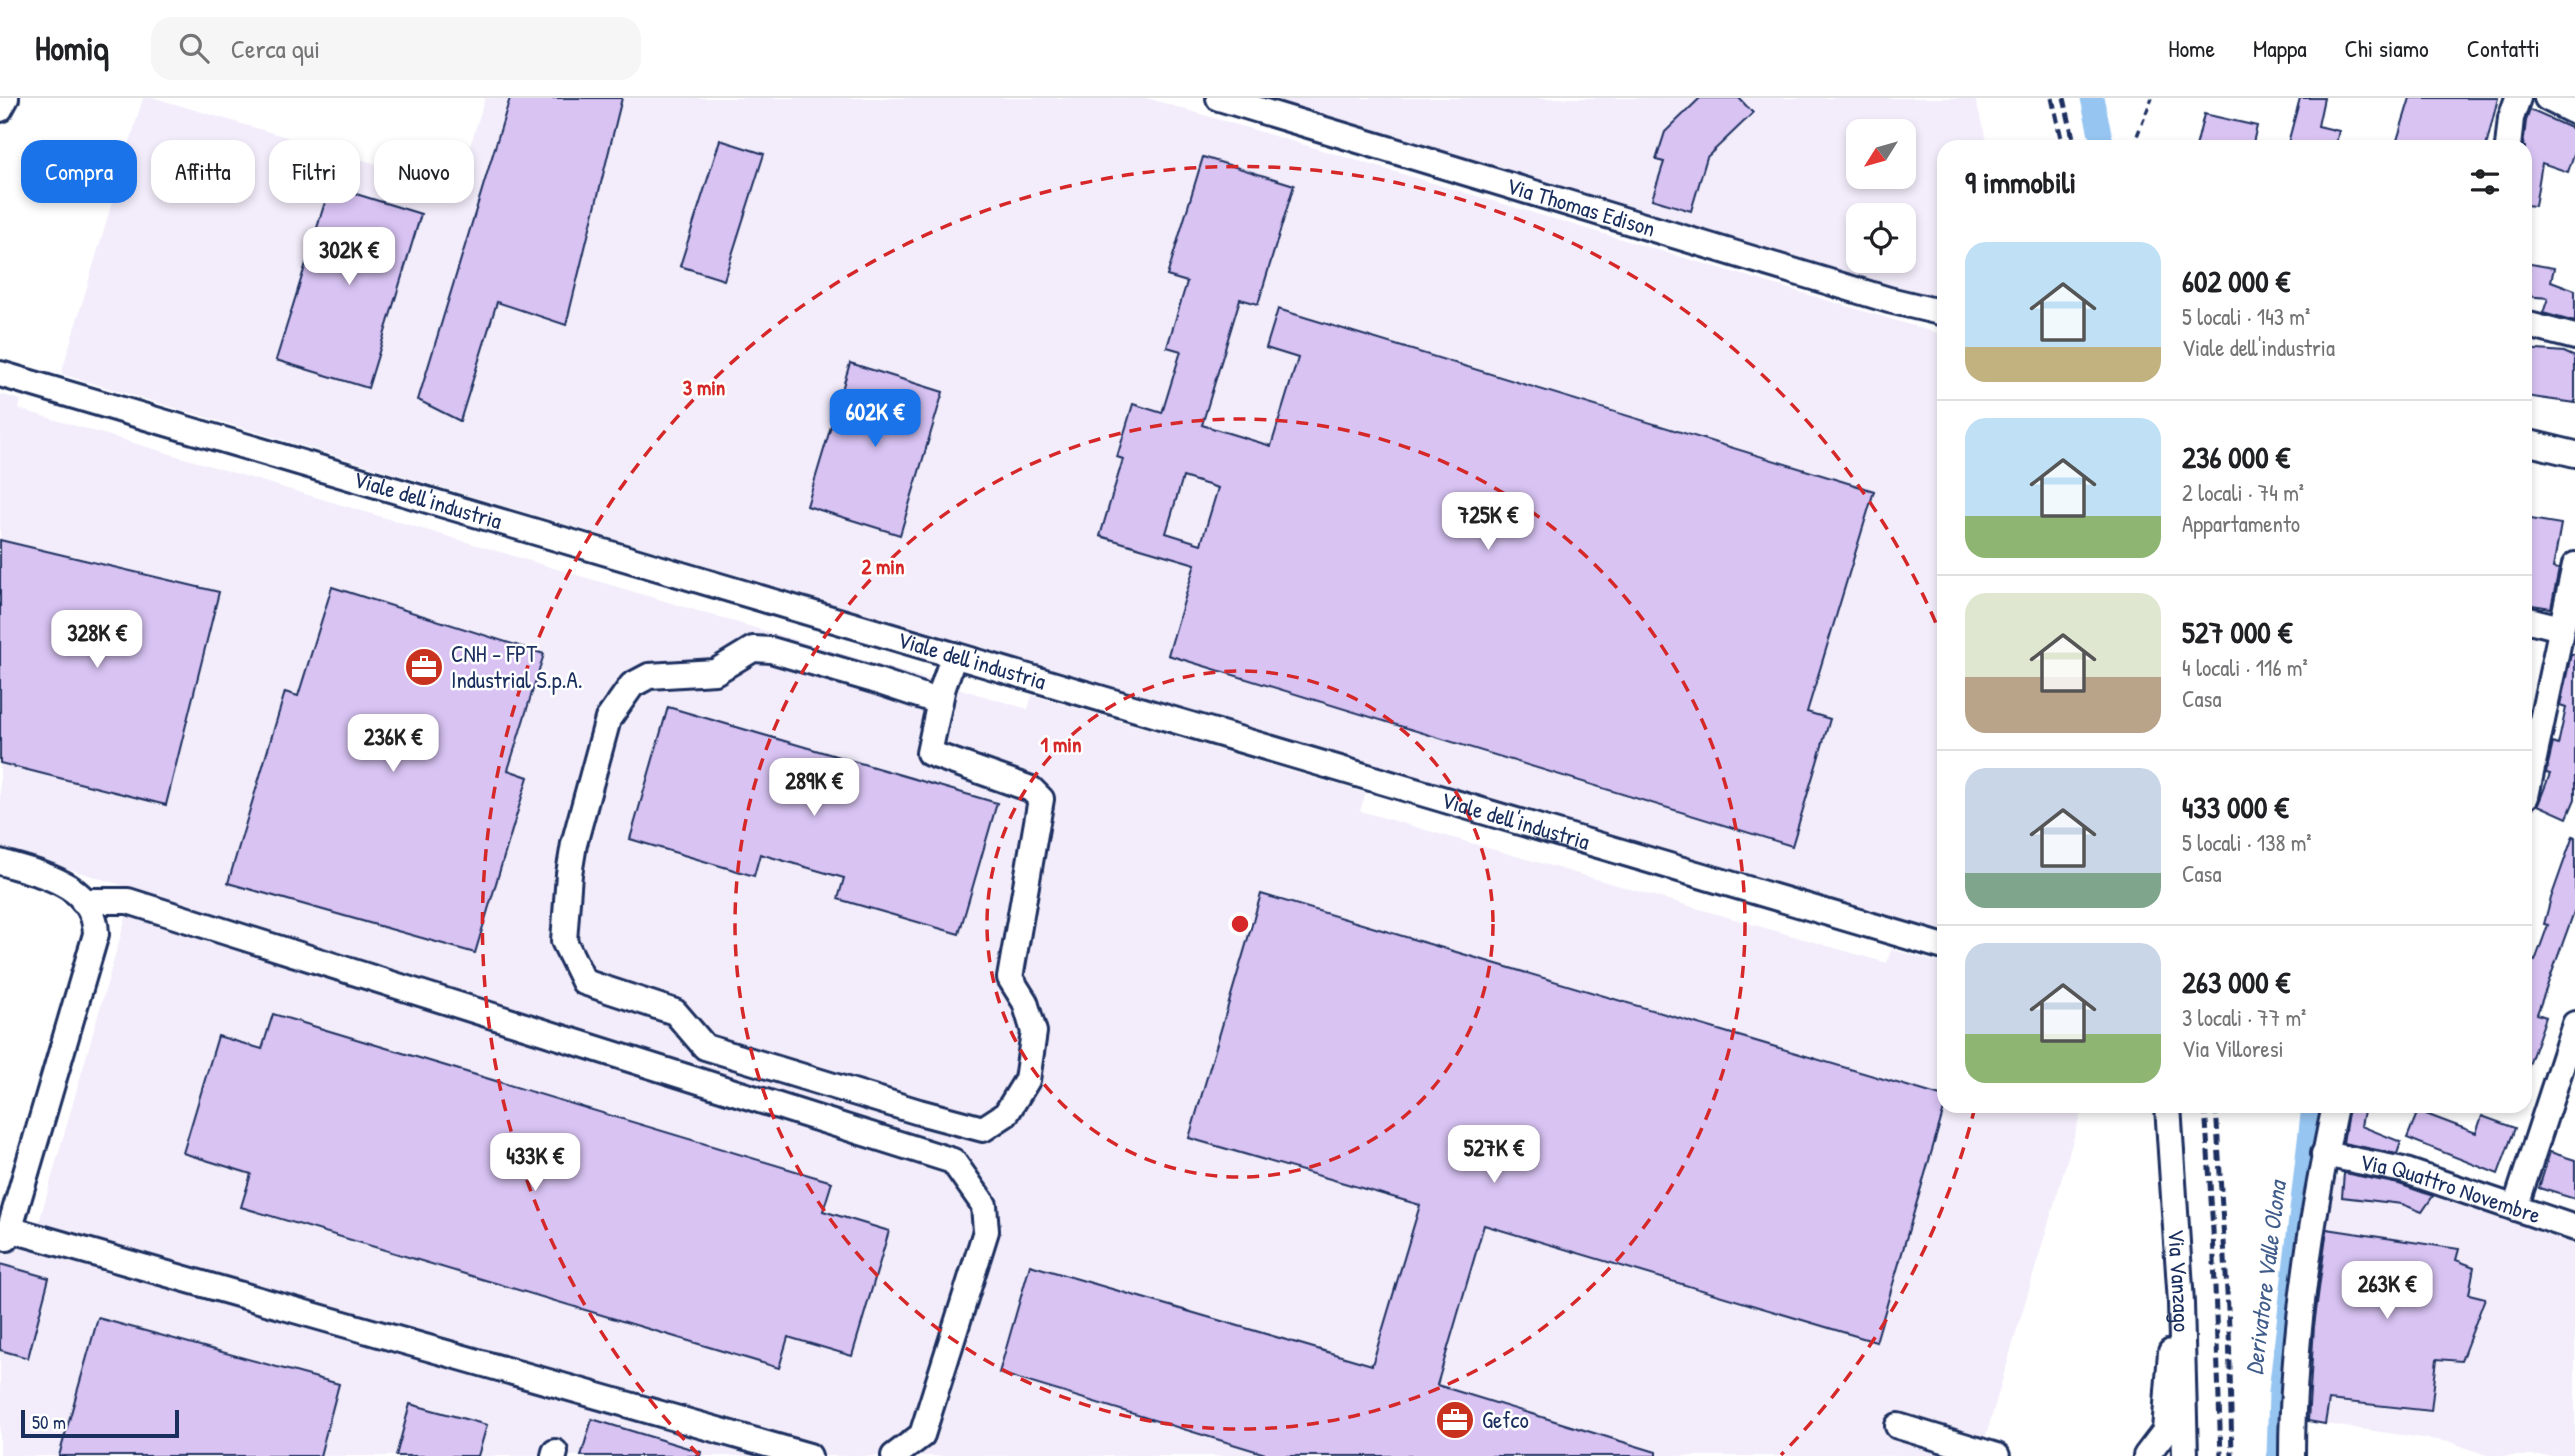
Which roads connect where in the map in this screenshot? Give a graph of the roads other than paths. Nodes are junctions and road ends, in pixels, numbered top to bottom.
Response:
1 (6, 98) edge
2 (1219, 98) edge
3 (2518, 98) edge
4 (2547, 98) edge
5 (0, 109) edge
6 (2575, 113) edge
7 (2509, 140) edge
8 (1937, 311) edge
9 (2532, 326) edge
10 (2575, 337) edge
11 (0, 374) edge
12 (2532, 444) edge
13 (2575, 454) edge
14 (2575, 565) edge
15 (2532, 621) edge
16 (2561, 628) junction
17 (954, 655) junction
18 (940, 702) junction
19 (2532, 767) edge
20 (0, 862) edge
21 (83, 901) junction
22 (1937, 945) edge
23 (2575, 1024) edge
24 (2168, 1113) edge
25 (2333, 1113) edge
26 (2324, 1154) junction
27 (2515, 1208) junction
28 (2575, 1228) edge
29 (2181, 1303) junction
30 (1898, 1426) dead end
31 (809, 1456) edge
32 (894, 1456) edge
33 (1997, 1456) edge
34 (2146, 1456) edge
35 (2185, 1456) edge
36 (2292, 1456) edge

1 - 5 street
2 - 8 street, Via Thomas Edison
3 - 7 street
4 - 6 street
9 - 10 street
11 - 17 street, Viale dell'industria
12 - 13 street
14 - 16 street
15 - 16 street
16 - 19 street
17 - 18 street
17 - 22 street, Viale dell'industria
18 - 18 street
20 - 21 street
21 - 31 street
21 - 32 street
23 - 27 street
24 - 29 street, Via Vanzago
25 - 26 street
26 - 27 street, Via Quattro Novembre
26 - 36 street
27 - 28 street, Via Quattro Novembre
29 - 34 street
29 - 35 street, Via Vanzago
30 - 33 street

